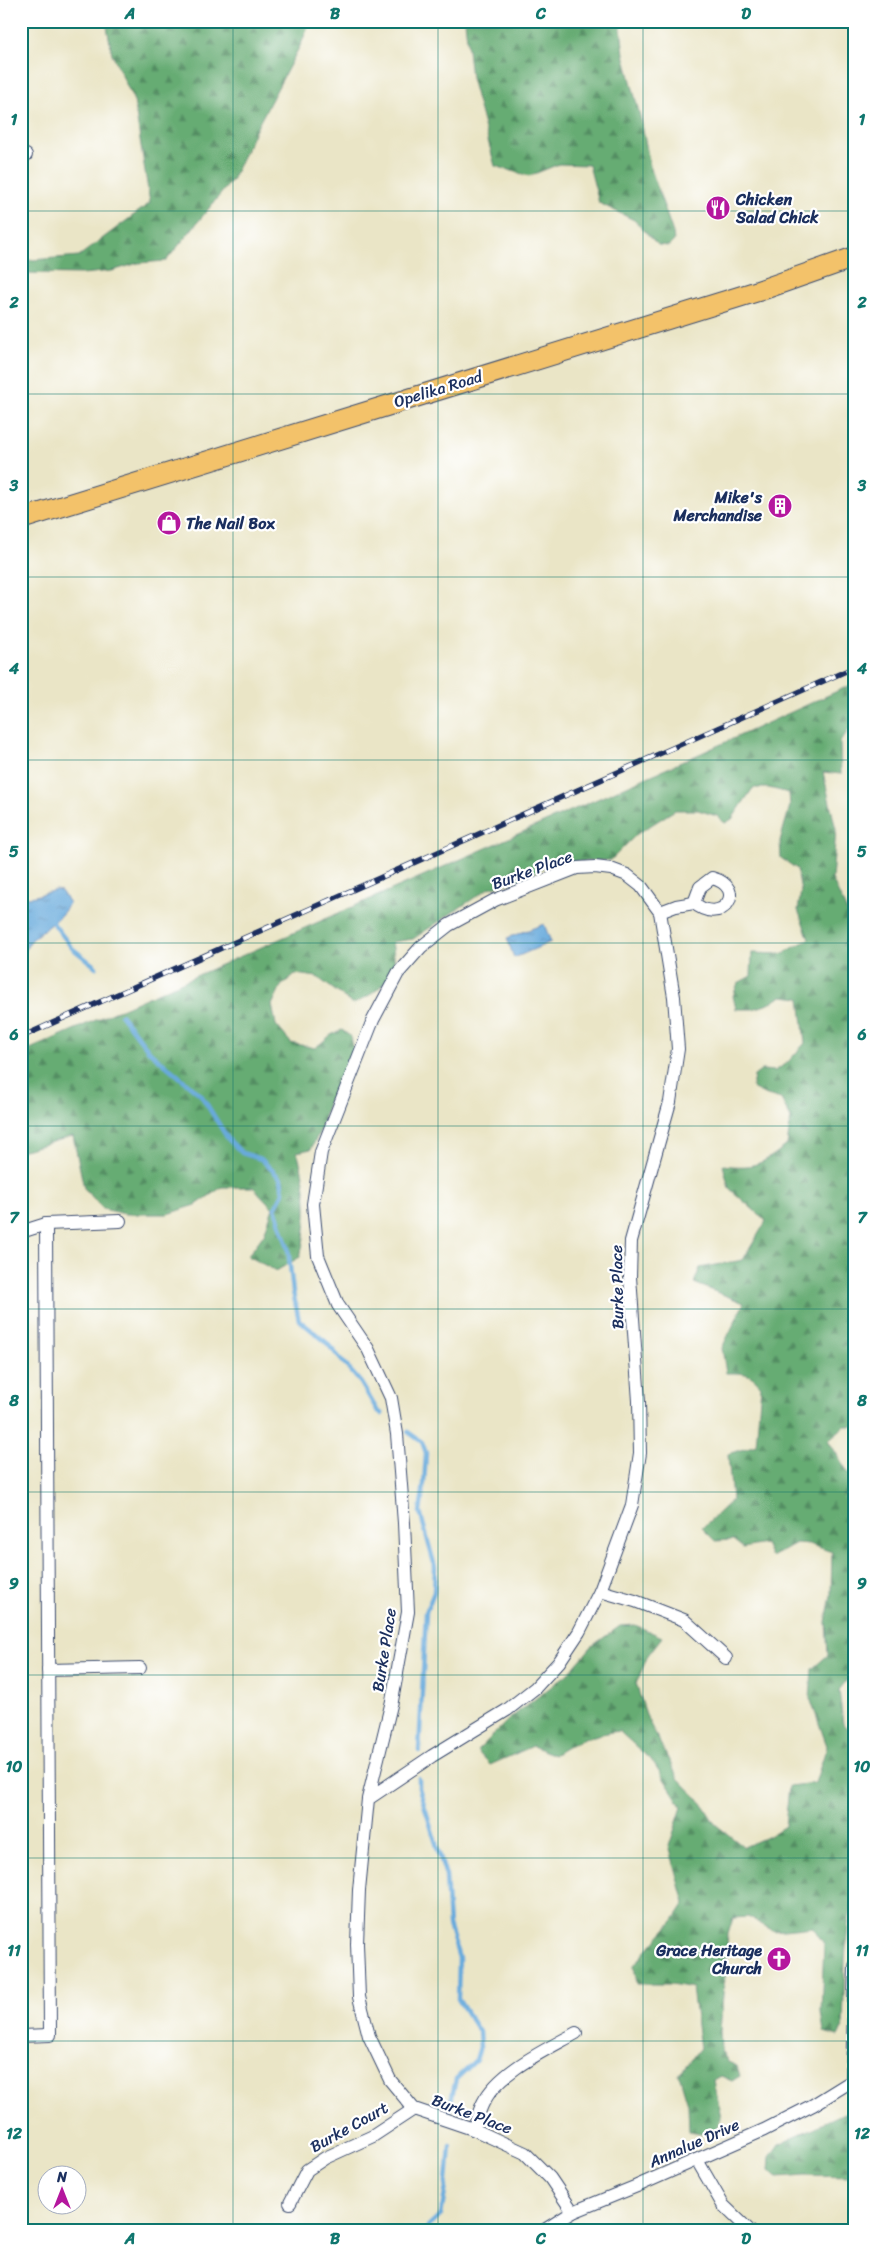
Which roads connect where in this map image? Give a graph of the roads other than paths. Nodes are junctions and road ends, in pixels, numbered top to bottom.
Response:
1 (855, 257) edge
2 (21, 519) edge
3 (694, 903) dead end
4 (660, 912) junction
5 (120, 1221) dead end
6 (46, 1224) junction
7 (21, 1232) edge
8 (600, 1591) junction
9 (726, 1658) dead end
10 (140, 1668) dead end
11 (48, 1670) junction
12 (368, 1799) junction
13 (855, 1966) edge
14 (576, 2033) dead end
15 (21, 2036) edge
16 (853, 2080) edge
17 (414, 2109) junction
18 (474, 2128) junction
19 (698, 2160) junction
20 (290, 2203) dead end
21 (573, 2212) junction
22 (543, 2231) edge
23 (750, 2231) edge

1 - 2 main road, Opelika Road
3 - 4 street
4 - 8 street, Burke Place
4 - 12 street, Burke Place
5 - 6 street
6 - 7 street
6 - 11 street
8 - 9 street
8 - 12 street, Burke Place
10 - 11 street
11 - 15 street
12 - 17 street, Burke Place
13 - 16 street
14 - 18 street
16 - 19 street, Annalue Drive
17 - 18 street, Burke Place
17 - 20 street, Burke Court
18 - 21 street, Burke Place
19 - 21 street, Annalue Drive
19 - 23 street
21 - 22 street, Annalue Drive

